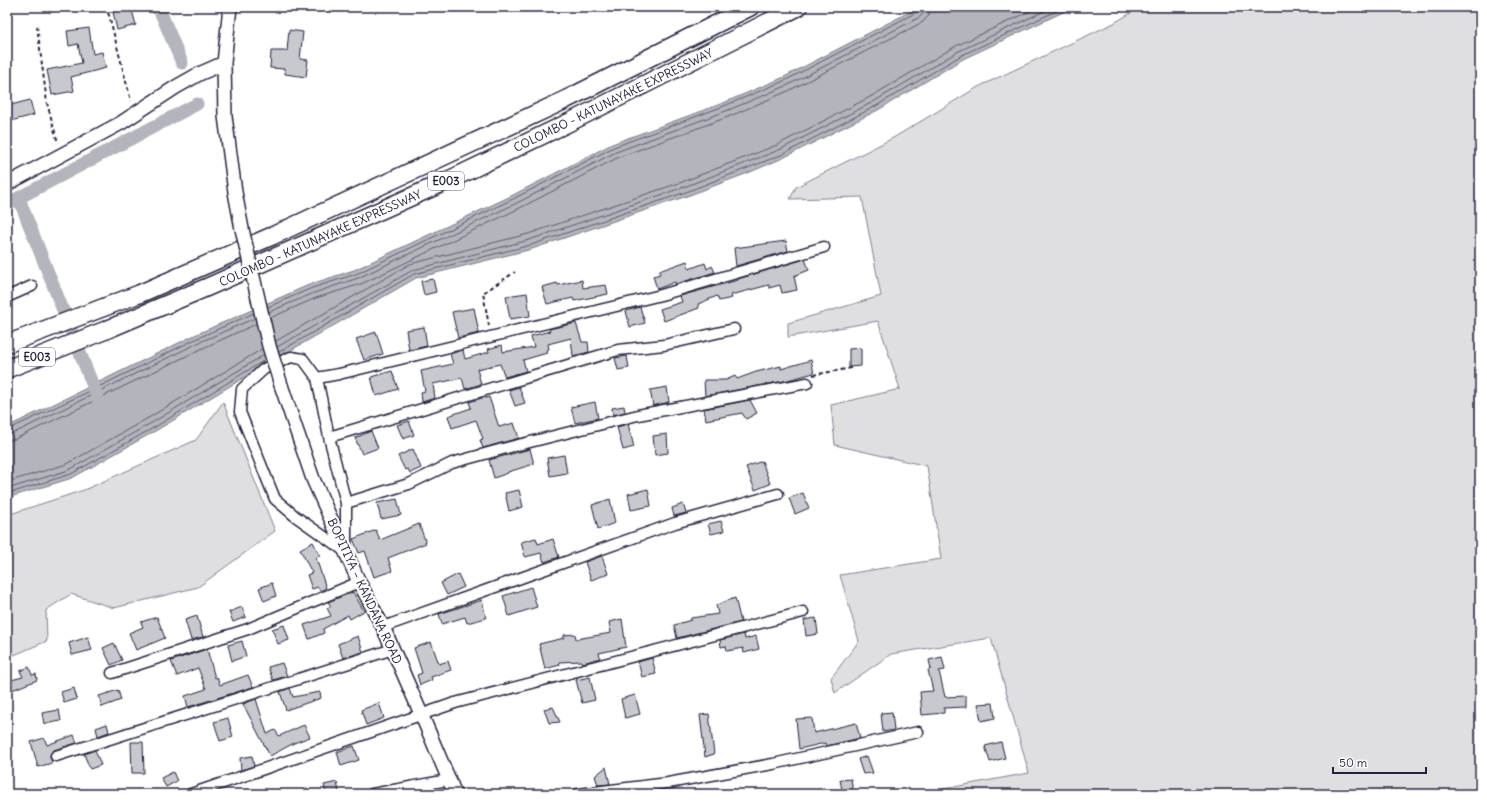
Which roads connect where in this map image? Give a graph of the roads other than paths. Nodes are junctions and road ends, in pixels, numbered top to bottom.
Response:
1 (230, 7) edge
2 (750, 7) edge
3 (798, 7) edge
4 (224, 63) junction
5 (7, 184) edge
6 (824, 246) dead end
7 (32, 286) dead end
8 (7, 297) edge
9 (734, 329) dead end
10 (7, 344) edge
11 (7, 369) edge
12 (317, 378) junction
13 (803, 384) road end
14 (329, 437) junction
15 (778, 494) dead end
16 (346, 502) junction
17 (346, 552) junction
18 (359, 582) junction
19 (804, 612) dead end
20 (383, 627) junction
21 (393, 648) junction
22 (112, 673) dead end
23 (422, 716) junction
24 (918, 732) dead end
25 (56, 756) dead end
26 (448, 780) junction
27 (191, 794) edge
28 (372, 794) edge
29 (455, 794) edge
30 (578, 794) edge

1 - 4 street, BOPITIYA – KANDANA ROAD
2 - 10 highway, COLOMBO - KATUNAYAKE EXPRESSWAY / E003
3 - 11 highway, COLOMBO - KATUNAYAKE EXPRESSWAY / E003
4 - 5 street
4 - 17 street, BOPITIYA – KANDANA ROAD, bridge
6 - 12 street
7 - 8 street
9 - 14 street
12 - 14 street
12 - 17 street
13 - 16 street
14 - 16 street
15 - 20 street
16 - 17 street
17 - 18 street, BOPITIYA – KANDANA ROAD
18 - 20 street, BOPITIYA – KANDANA ROAD
18 - 22 street
19 - 23 street
20 - 21 street, BOPITIYA – KANDANA ROAD
21 - 23 street, BOPITIYA – KANDANA ROAD
21 - 25 street
23 - 26 street, BOPITIYA – KANDANA ROAD
23 - 27 street
24 - 30 street
26 - 28 street
26 - 29 street, BOPITIYA – KANDANA ROAD

